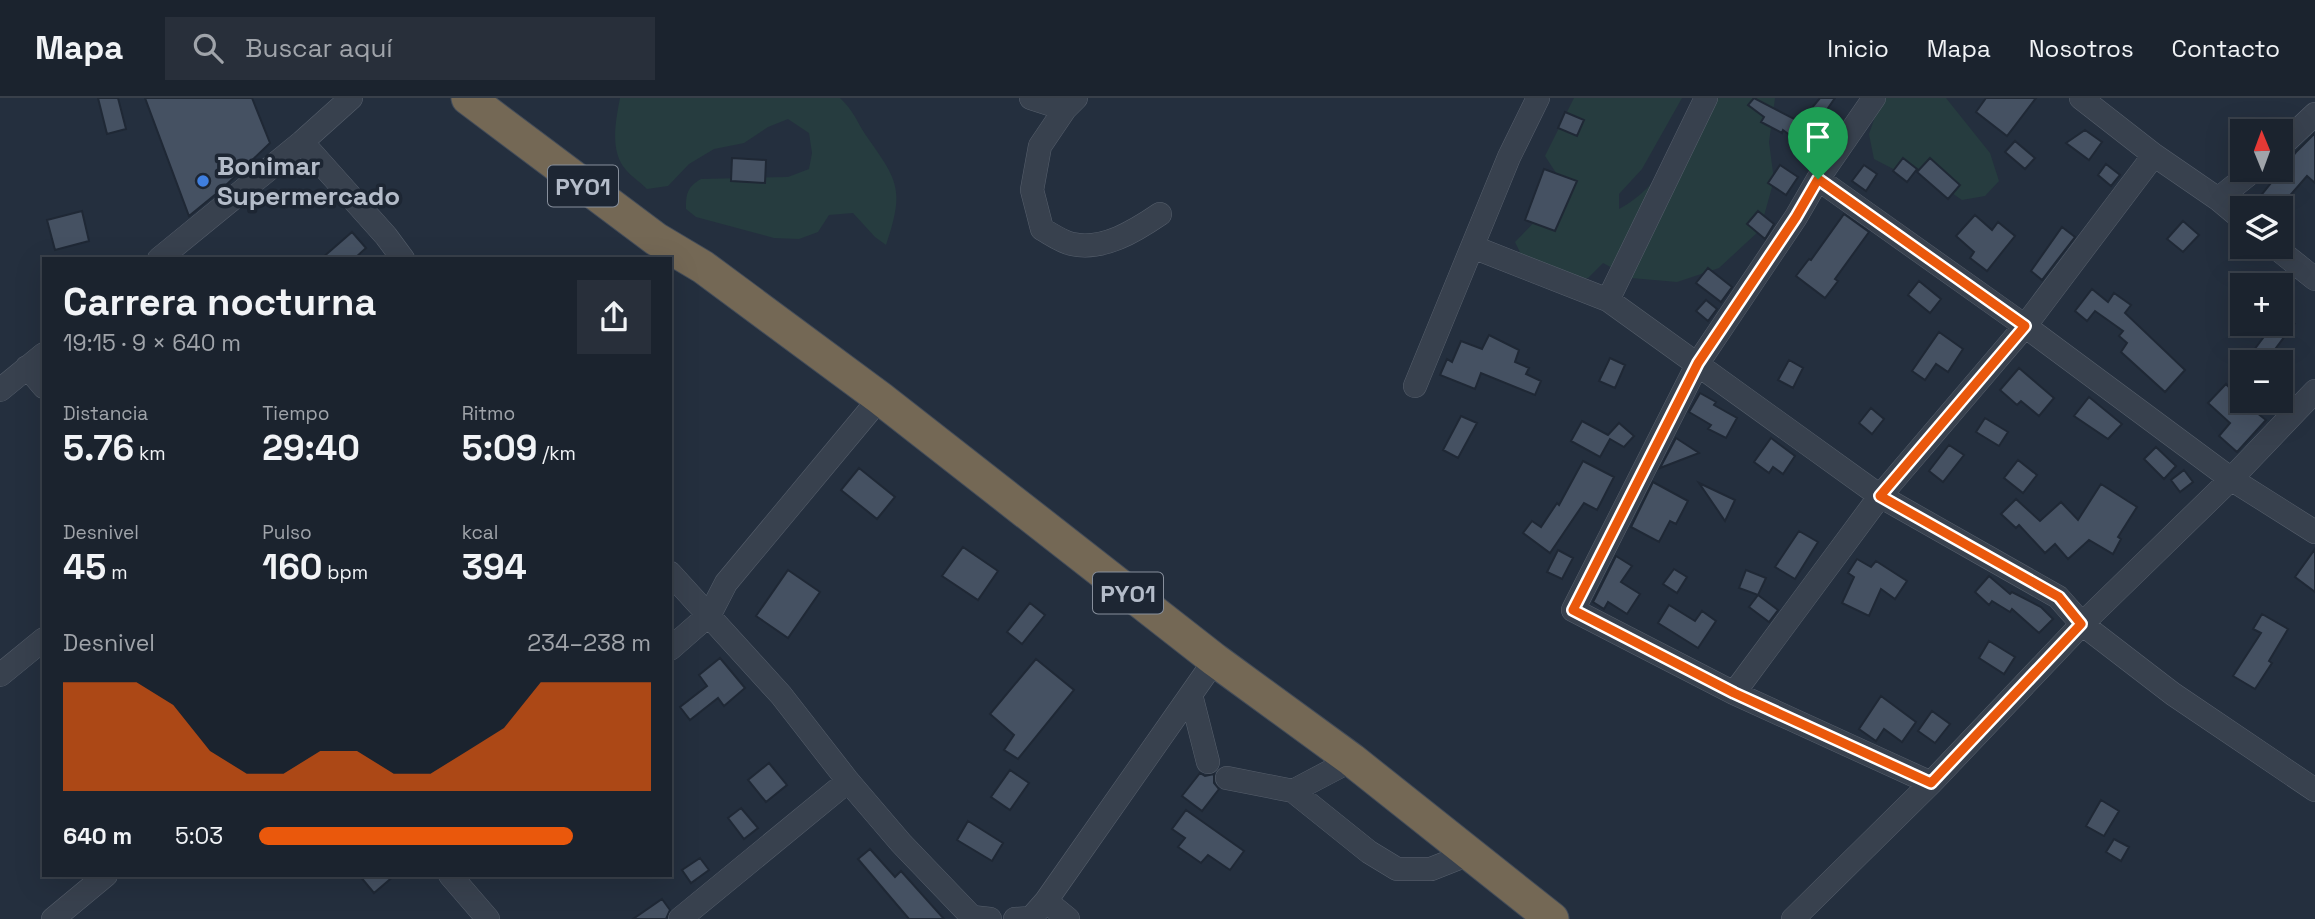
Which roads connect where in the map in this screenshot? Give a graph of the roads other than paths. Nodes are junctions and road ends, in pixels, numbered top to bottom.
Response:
1 (351, 98) edge
2 (468, 98) edge
3 (500, 98) edge
4 (1031, 98) edge
5 (1538, 98) edge
6 (1706, 98) edge
7 (1874, 98) edge
8 (2085, 99) edge
9 (1071, 103) edge
10 (2315, 114) edge
11 (2293, 135) edge
12 (302, 142) junction
13 (2154, 155) junction
14 (1818, 179) junction
15 (2239, 182) edge
16 (2218, 199) junction
17 (2230, 209) edge
18 (1160, 214) dead end
19 (1473, 247) junction
20 (161, 257) edge
21 (402, 257) edge
22 (2290, 259) edge
23 (703, 267) junction
24 (2315, 279) edge
25 (1608, 300) junction
26 (2025, 326) junction
27 (36, 361) edge
28 (1698, 363) junction
29 (42, 380) edge
30 (1415, 386) dead end
31 (0, 390) edge
32 (2315, 391) edge
33 (880, 398) junction
34 (2231, 479) junction
35 (1880, 496) junction
36 (2315, 532) edge
37 (672, 575) edge
38 (709, 614) junction
39 (2081, 624) junction
40 (42, 641) edge
41 (672, 647) edge
42 (1215, 660) junction
43 (0, 675) edge
44 (1734, 693) junction
45 (1191, 695) junction
46 (1352, 760) junction
47 (1208, 762) dead end
48 (1227, 778) dead end
49 (848, 781) junction
50 (1931, 783) junction
51 (2315, 790) edge
52 (1293, 791) junction
53 (1469, 854) junction
54 (104, 877) edge
55 (452, 877) edge
56 (1030, 914) edge
57 (977, 918) edge
58 (53, 919) edge
59 (488, 919) edge
60 (680, 919) edge
61 (1068, 919) edge
62 (1552, 919) edge
63 (1793, 919) edge

1 - 12 street
2 - 23 highway, PY01
3 - 23 highway, PY01
4 - 9 street
5 - 19 street
6 - 25 street
7 - 14 street
8 - 13 street
9 - 18 street
10 - 11 street
12 - 20 street
12 - 21 street
13 - 16 street
13 - 26 street
14 - 26 street
14 - 28 street
15 - 16 street
16 - 17 street
19 - 25 street
19 - 30 street
22 - 24 street
23 - 33 highway, PY01
25 - 28 street
26 - 34 street
26 - 35 street
27 - 29 street
27 - 31 street
28 - 35 street
28 - 44 street
32 - 34 street
33 - 38 street
33 - 42 highway, PY01
34 - 36 street
34 - 39 street
35 - 39 street
35 - 44 street
37 - 38 street
38 - 41 street
38 - 49 street
39 - 50 street
39 - 51 street
40 - 43 street
42 - 45 street
42 - 46 highway, PY01
44 - 50 street
45 - 47 street
45 - 56 street
46 - 52 street
46 - 53 highway, PY01
48 - 52 street
49 - 57 street
49 - 60 street
50 - 63 street
52 - 53 street
53 - 62 highway, PY01
54 - 58 street
55 - 59 street
56 - 61 street

